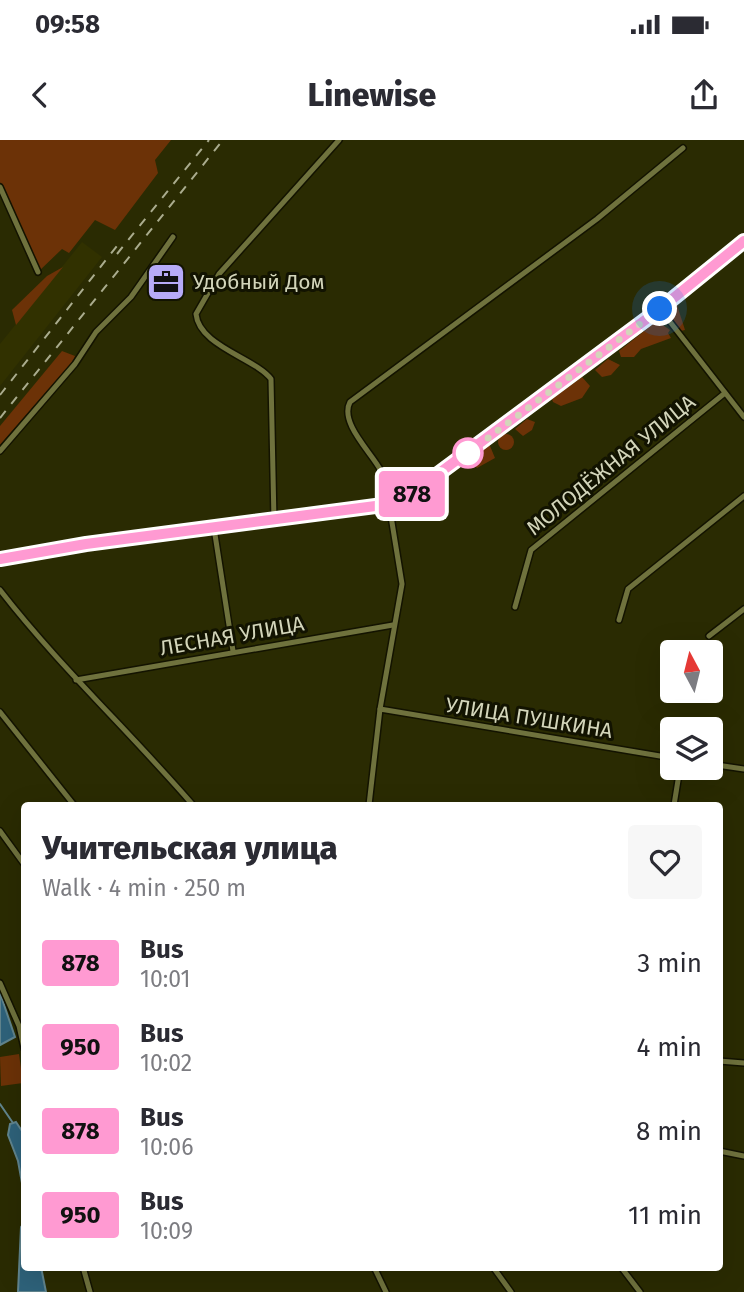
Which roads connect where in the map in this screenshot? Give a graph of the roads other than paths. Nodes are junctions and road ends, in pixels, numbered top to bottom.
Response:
1 (339, 140) edge
2 (683, 148) dead end
3 (0, 187) edge
4 (173, 237) dead end
5 (744, 241) edge
6 (38, 272) dead end
7 (660, 309) junction
8 (725, 393) junction
9 (743, 414) edge
10 (0, 451) edge
11 (744, 496) edge
12 (390, 503) junction
13 (274, 521) junction
14 (214, 528) junction
15 (0, 559) edge
16 (0, 590) edge
17 (515, 607) dead end
18 (744, 610) edge
19 (619, 620) dead end
20 (393, 625) junction
21 (709, 636) dead end
22 (233, 651) junction
23 (76, 680) junction
24 (380, 709) junction
25 (0, 712) edge
26 (660, 756) edge
27 (723, 766) edge
28 (744, 769) edge
29 (678, 780) edge
30 (72, 802) edge
31 (190, 802) edge
32 (369, 802) edge
33 (674, 802) edge
34 (0, 831) edge
35 (21, 860) edge
36 (0, 983) edge
37 (21, 1035) edge
38 (723, 1061) edge
39 (744, 1063) edge
40 (723, 1153) edge
41 (744, 1156) edge
42 (84, 1271) edge
43 (375, 1271) edge
44 (496, 1271) edge
45 (624, 1271) edge
46 (90, 1292) edge
47 (386, 1292) edge
48 (511, 1292) edge
49 (640, 1292) edge

1 - 13 street
2 - 12 street
3 - 6 street
4 - 10 street
5 - 7 street
7 - 8 street
7 - 12 street
8 - 9 street
8 - 17 street, МОЛОДЁЖНАЯ УЛИЦА
11 - 19 street
12 - 13 street
12 - 20 street
13 - 14 street
14 - 15 street
14 - 22 street
16 - 23 street
18 - 21 street
20 - 22 street, ЛЕСНАЯ УЛИЦА
20 - 24 street
22 - 23 street, ЛЕСНАЯ УЛИЦА
23 - 31 street
24 - 26 street, УЛИЦА ПУШКИНА
24 - 32 street
25 - 30 street
27 - 28 street
29 - 33 street
34 - 35 street
36 - 37 street
38 - 39 street
40 - 41 street
42 - 46 street
43 - 47 street
44 - 48 street
45 - 49 street

